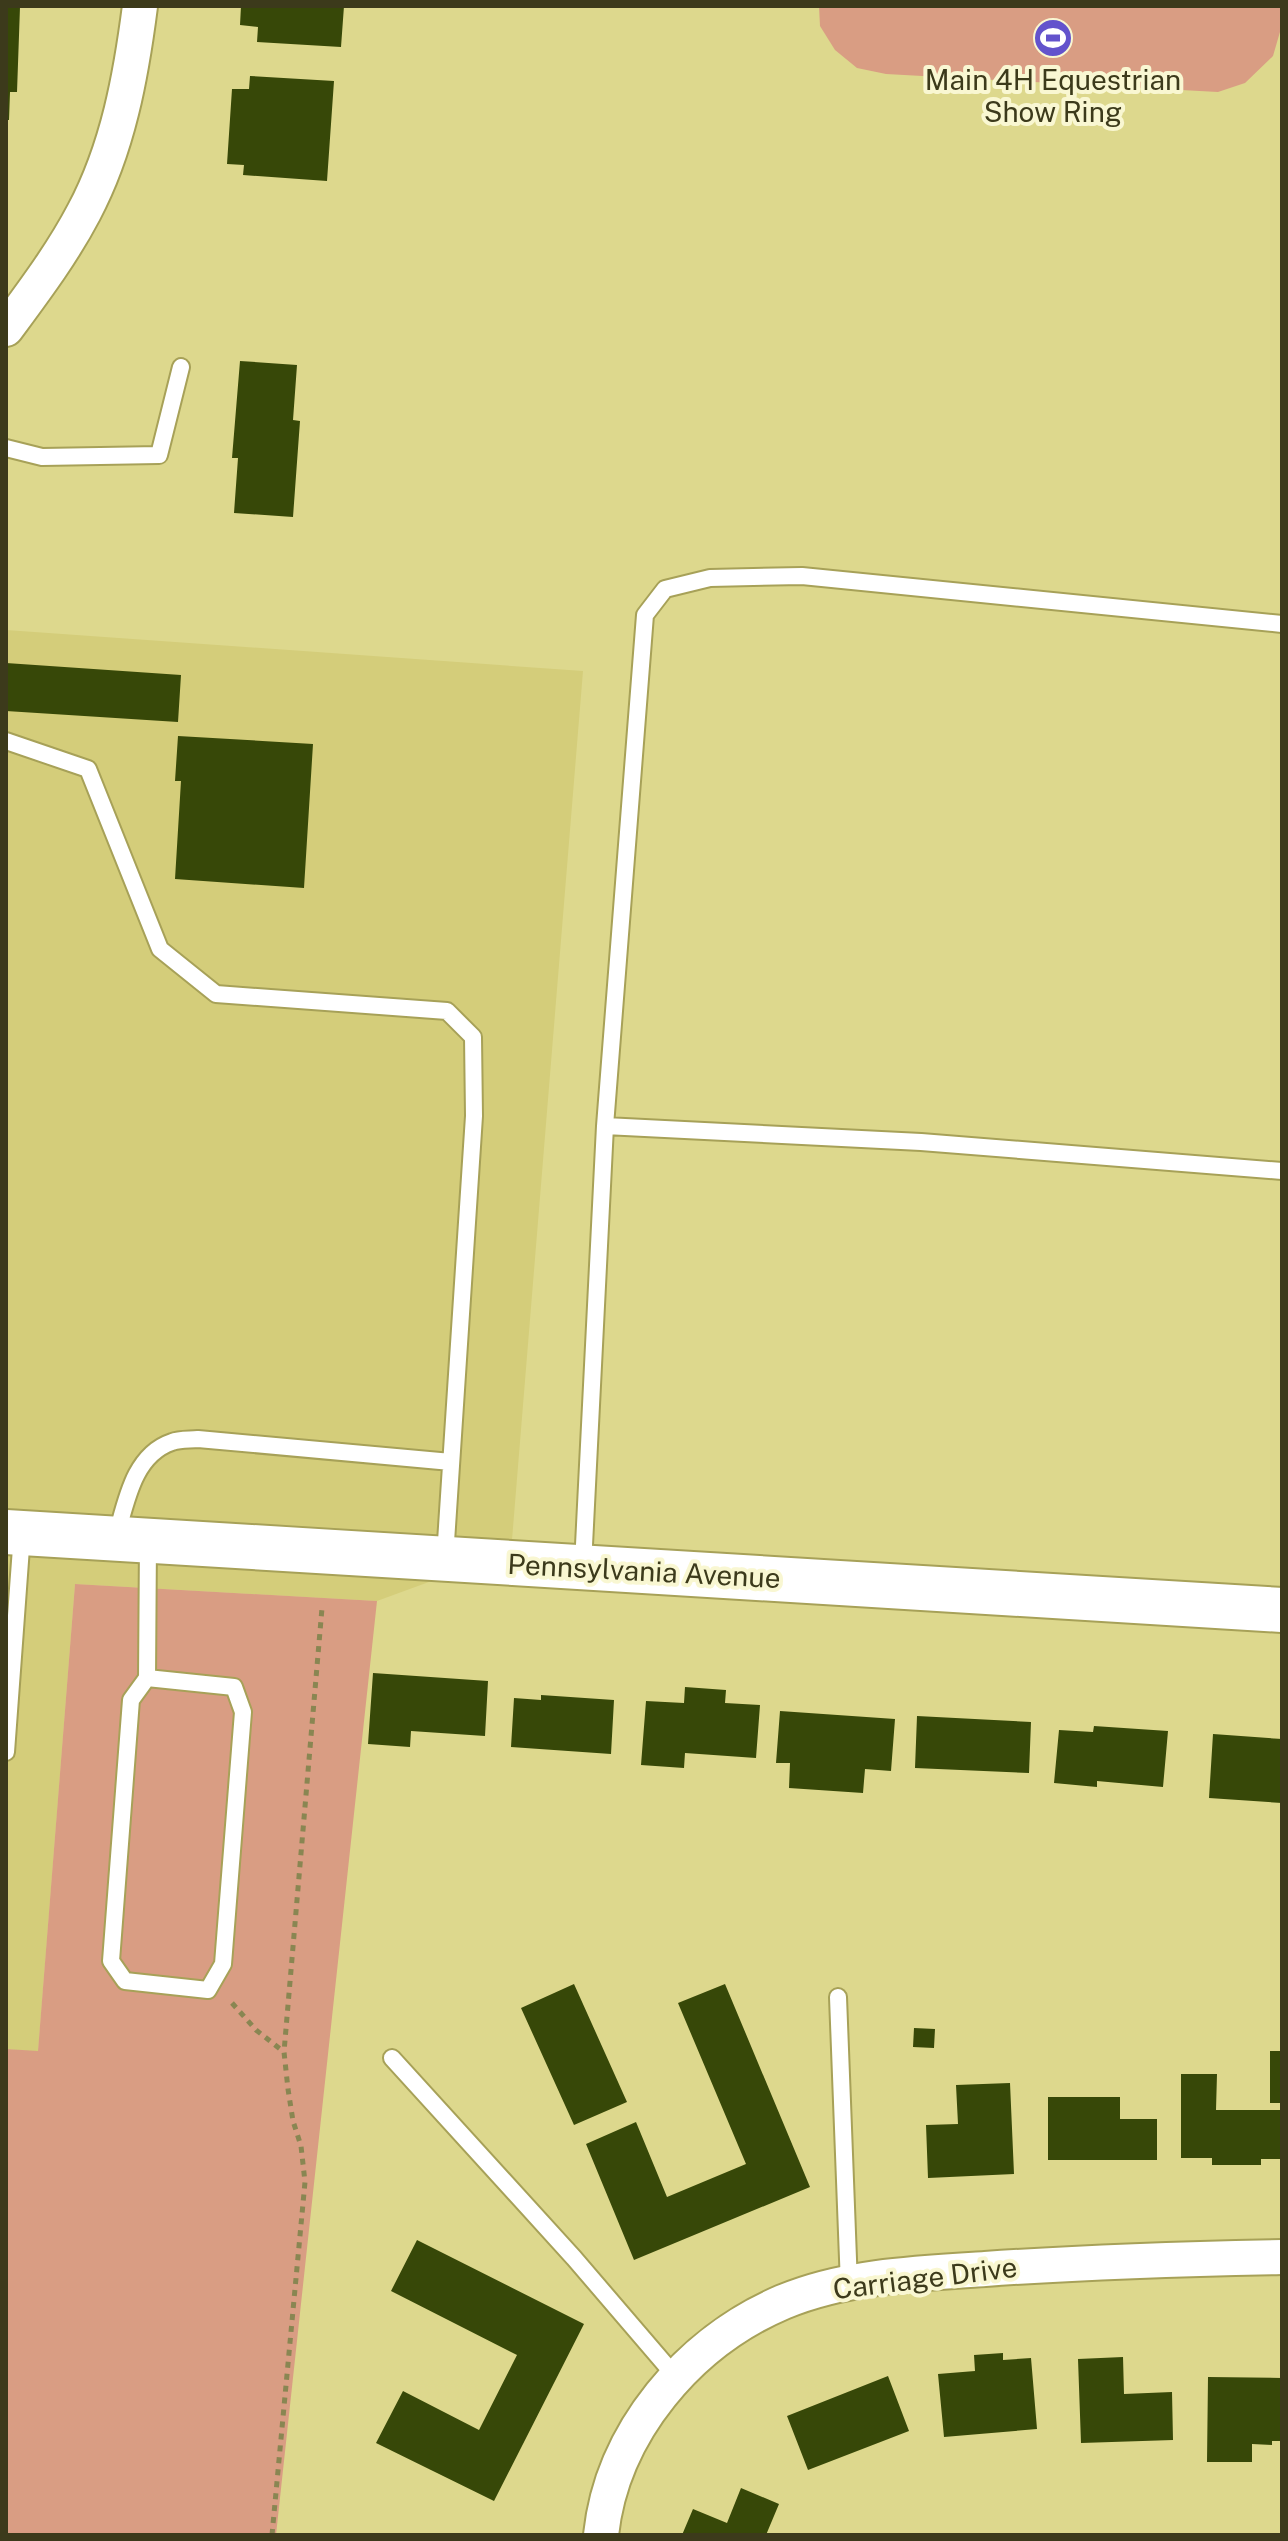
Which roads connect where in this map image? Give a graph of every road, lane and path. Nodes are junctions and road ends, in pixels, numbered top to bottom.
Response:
1 (140, 6) edge
2 (6, 329) edge
3 (181, 367) dead end
4 (6, 448) edge
5 (1282, 624) edge
6 (6, 741) edge
7 (605, 1126) junction
8 (1282, 1171) edge
9 (451, 1462) junction
10 (14, 1532) edge
11 (132, 1539) junction
12 (445, 1559) junction
13 (583, 1567) junction
14 (322, 1608) dead end
15 (1282, 1610) edge
16 (9, 1674) edge
17 (147, 1678) junction
18 (6, 1752) edge
19 (213, 1982) junction
20 (838, 1997) dead end
21 (284, 2052) junction
22 (392, 2058) dead end
23 (1282, 2257) edge
24 (849, 2285) junction
25 (676, 2377) junction
26 (272, 2535) edge
27 (601, 2535) edge

1 - 2 street
3 - 4 lane
5 - 7 lane
6 - 9 lane
7 - 8 lane
7 - 13 lane
9 - 11 lane
9 - 12 lane
10 - 11 street, Pennsylvania Avenue
10 - 16 lane
11 - 12 street, Pennsylvania Avenue
11 - 17 lane
12 - 13 street, Pennsylvania Avenue
13 - 15 street, Pennsylvania Avenue
14 - 21 path
16 - 18 lane
17 - 19 lane
17 - 19 lane
19 - 21 path
20 - 24 lane
21 - 26 path
22 - 25 lane
23 - 24 street, Carriage Drive
24 - 25 street, Carriage Drive
25 - 27 street, Carriage Drive

